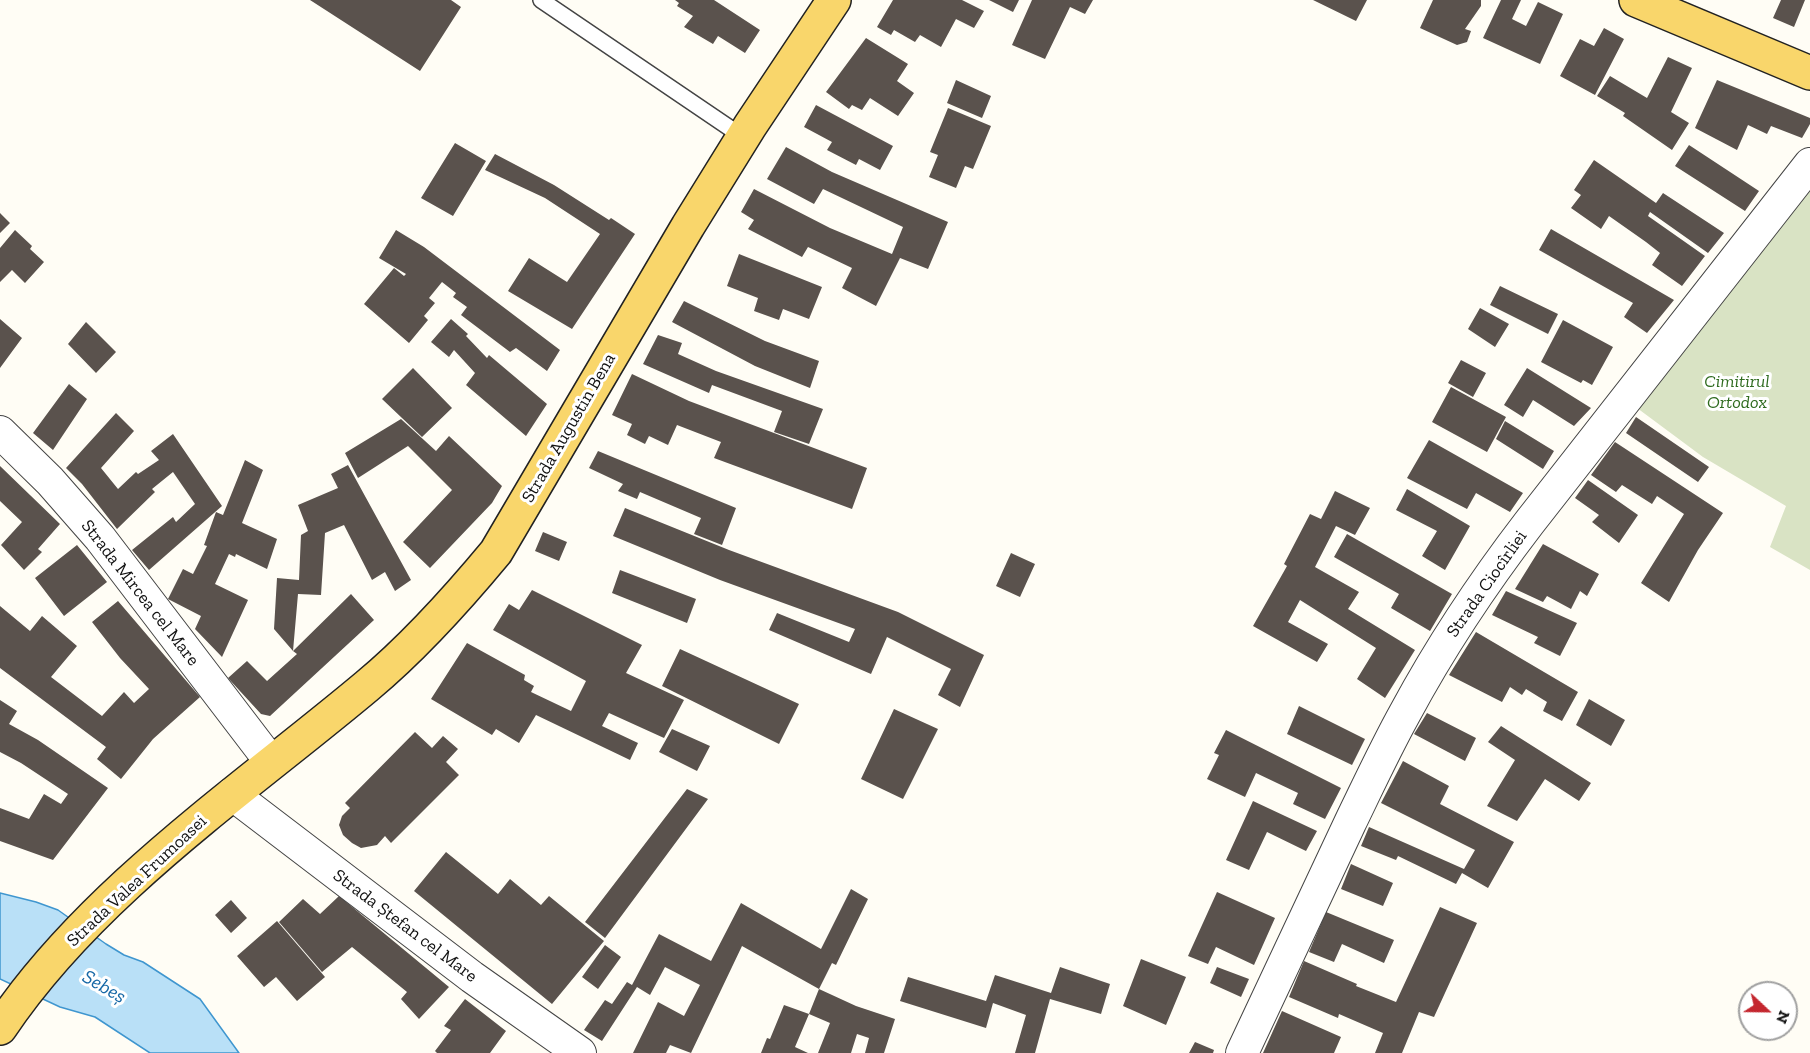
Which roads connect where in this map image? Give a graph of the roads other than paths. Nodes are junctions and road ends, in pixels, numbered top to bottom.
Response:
1 (541, 0) edge
2 (834, 0) edge
3 (1636, 0) edge
4 (1810, 73) edge
5 (743, 138) junction
6 (1810, 164) edge
7 (0, 432) edge
8 (271, 762) junction
9 (232, 794) junction
10 (0, 1028) edge
11 (580, 1053) edge
12 (1242, 1053) edge

1 - 5 lane
2 - 5 main road, Strada Augustin Bena
3 - 4 main road
5 - 8 main road, Strada Augustin Bena
6 - 12 street, Strada Ciocîrliei
7 - 8 street, Strada Mircea cel Mare
8 - 9 main road, Strada Augustin Bena
9 - 10 main road, Strada Valea Frumoasei
9 - 11 street, Strada Ștefan cel Mare

